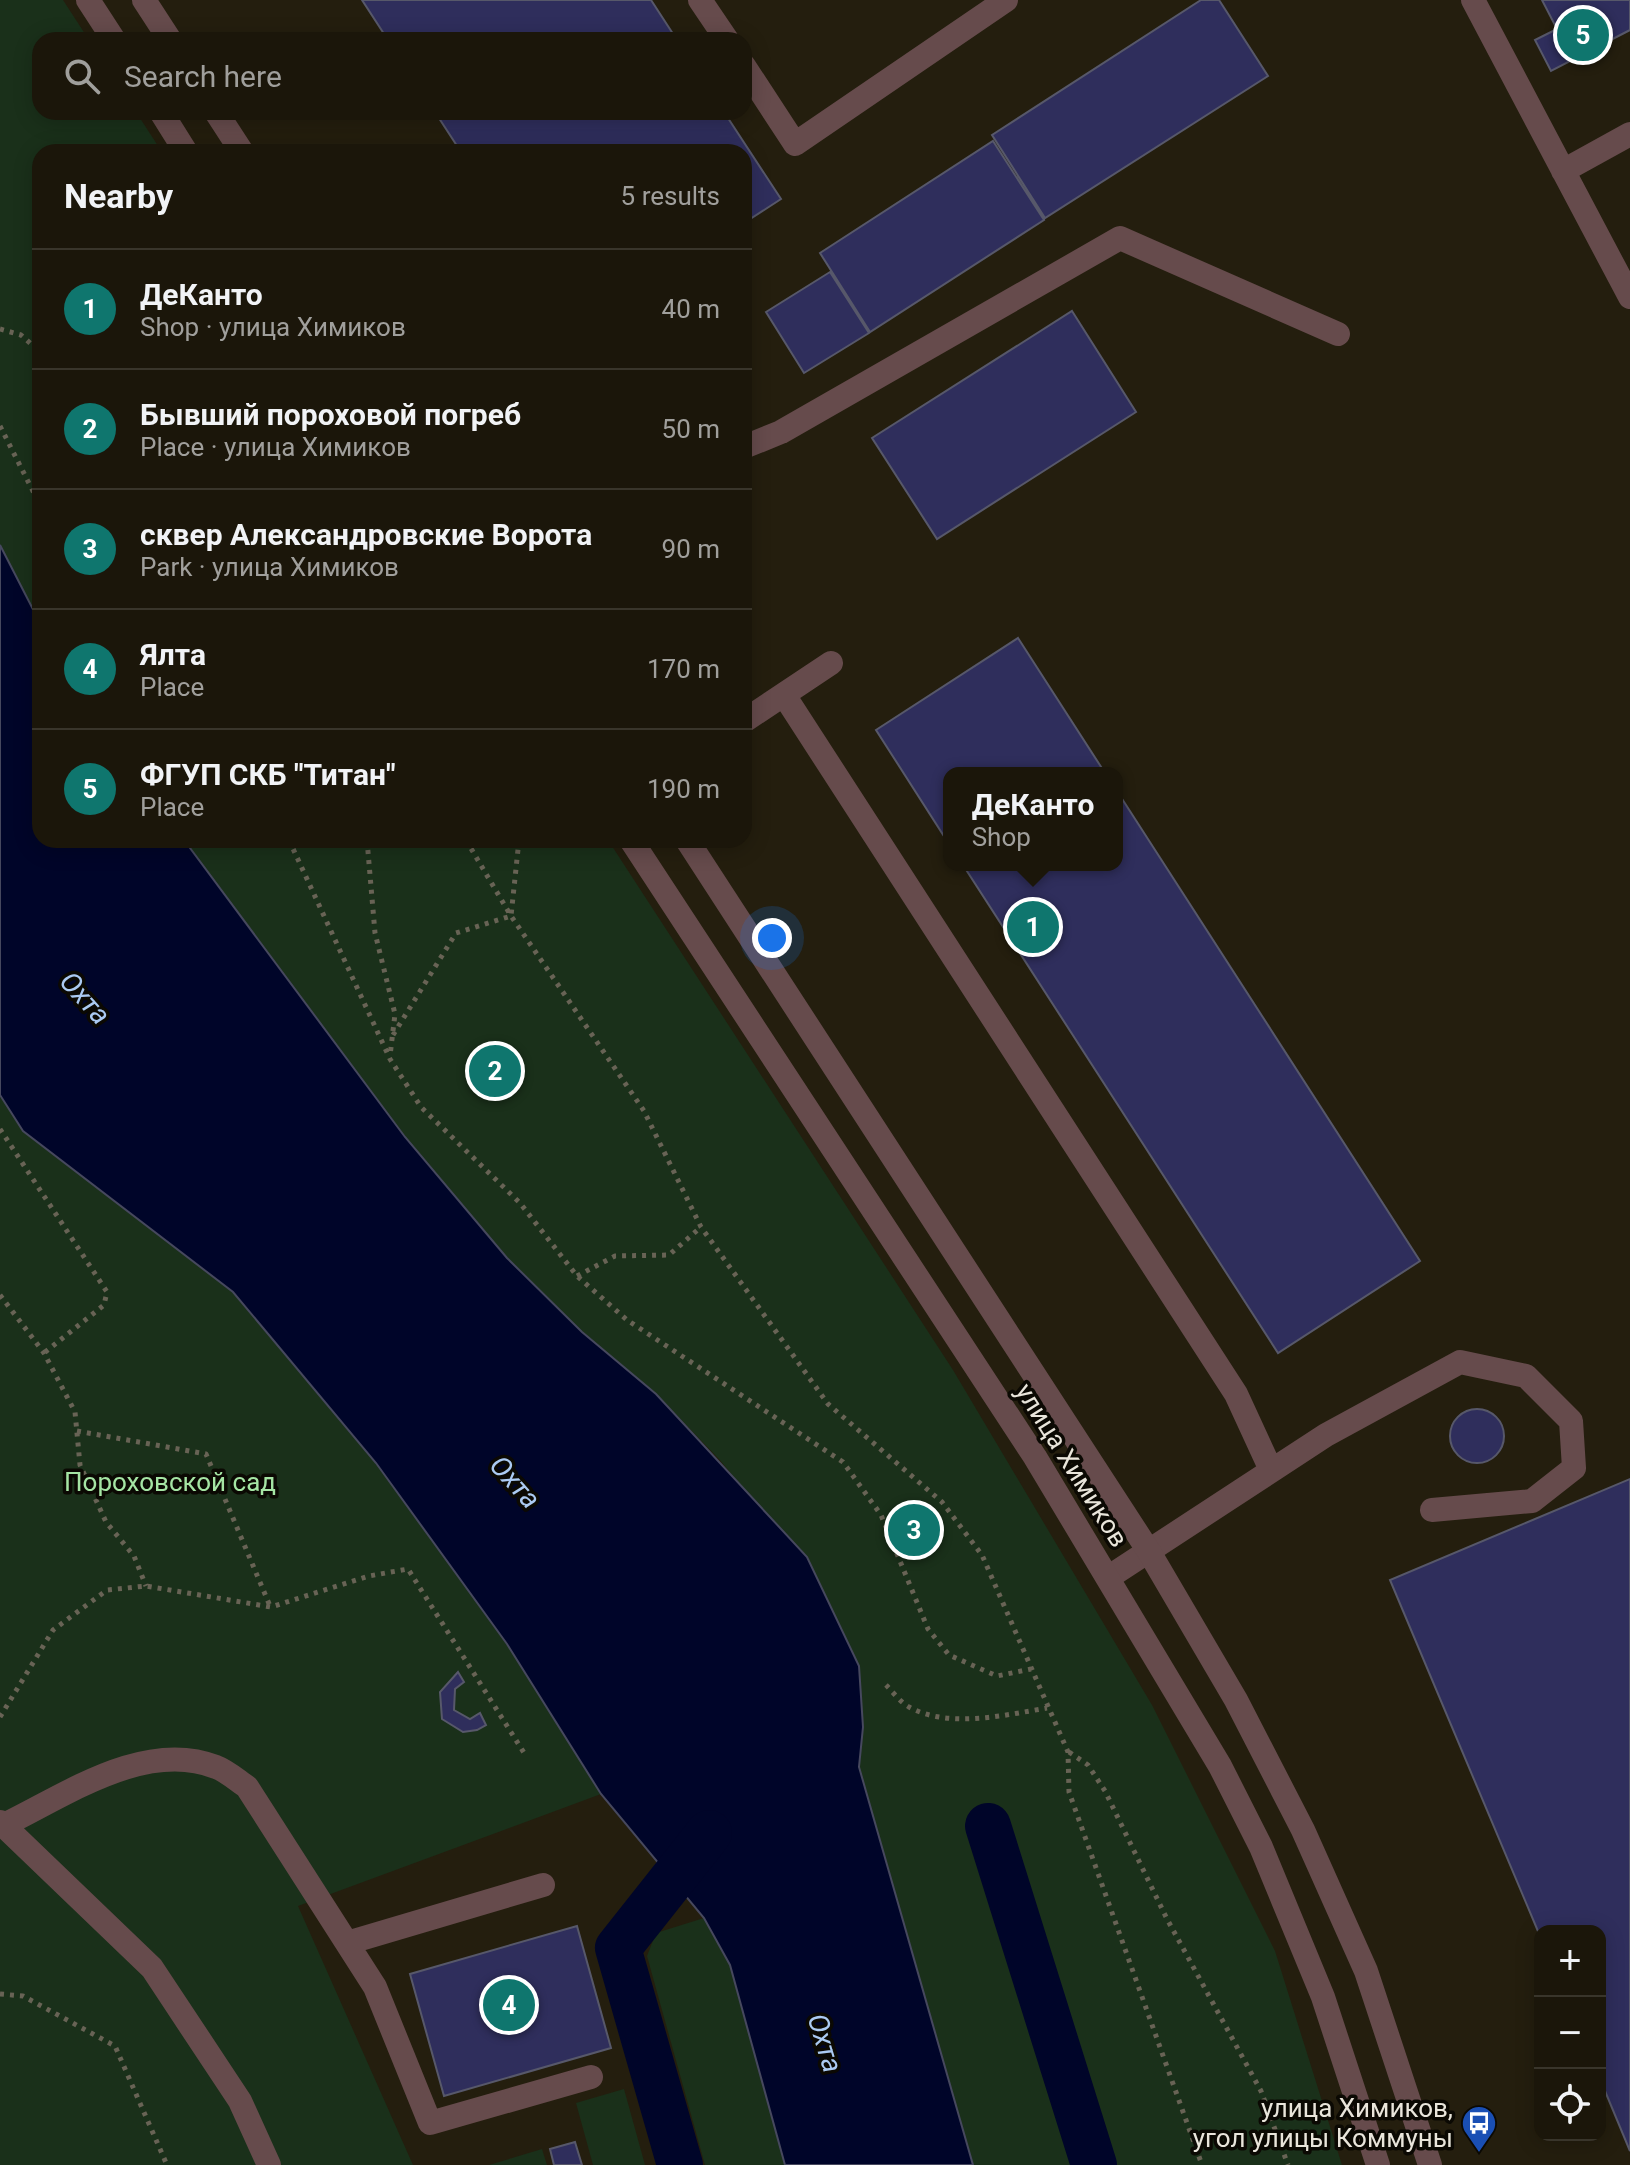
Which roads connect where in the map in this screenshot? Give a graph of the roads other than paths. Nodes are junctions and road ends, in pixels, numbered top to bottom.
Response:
1 (88, 0) edge
2 (144, 0) edge
3 (700, 0) edge
4 (1006, 0) edge
5 (1473, 0) edge
6 (109, 32) edge
7 (165, 32) edge
8 (722, 32) edge
9 (752, 78) edge
10 (166, 120) edge
11 (221, 120) edge
12 (1630, 134) edge
13 (181, 144) edge
14 (237, 144) edge
15 (1563, 171) junction
16 (1630, 297) edge
17 (1338, 334) dead end
18 (752, 444) edge
19 (831, 663) dead end
20 (784, 695) junction
21 (752, 716) edge
22 (636, 848) edge
23 (692, 848) edge
24 (1271, 1470) junction
25 (1432, 1510) dead end
26 (1148, 1550) junction
27 (1109, 1577) junction
28 (2, 1824) edge
29 (543, 1885) dead end
30 (347, 1943) junction
31 (591, 2077) dead end
32 (269, 2165) edge
33 (1378, 2165) edge
34 (1430, 2165) edge

1 - 6 street
2 - 7 street
3 - 8 street
4 - 9 street
5 - 15 street
10 - 13 street
11 - 14 street
12 - 15 street
15 - 16 street
17 - 18 street
19 - 20 street
20 - 21 street
20 - 24 street
22 - 27 street, улица Химиков
23 - 26 street, улица Химиков
24 - 25 street
24 - 26 street
26 - 27 street
26 - 34 street, улица Химиков
27 - 33 street, улица Химиков
28 - 30 street
28 - 32 street
29 - 30 street
30 - 31 street

